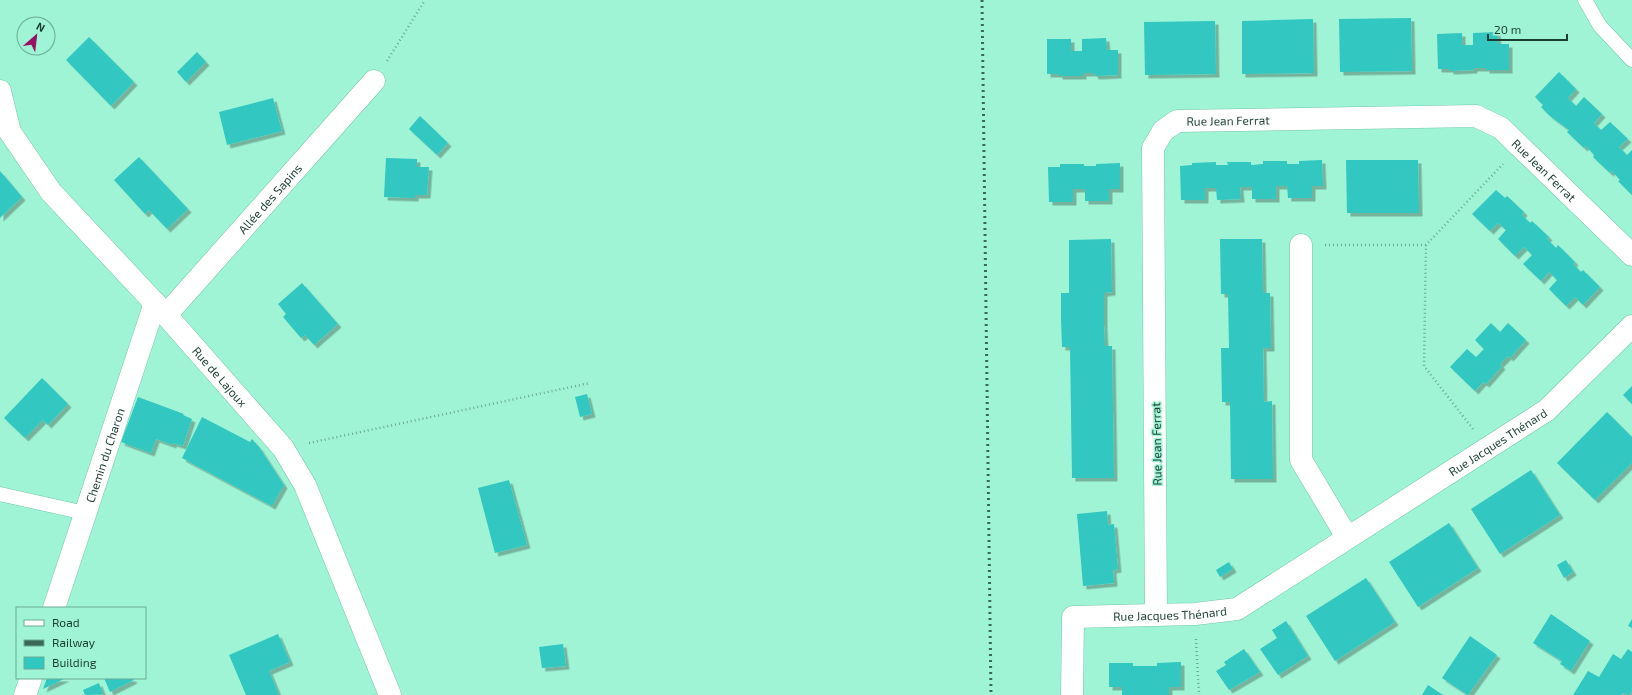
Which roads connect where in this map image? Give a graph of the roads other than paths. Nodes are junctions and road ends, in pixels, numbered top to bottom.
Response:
1 (1585, 0) edge
2 (1632, 60) edge
3 (374, 82) road end
4 (0, 90) edge
5 (1301, 245) road end
6 (1632, 255) edge
7 (160, 309) junction
8 (1632, 326) edge
9 (0, 494) edge
10 (85, 512) junction
11 (1347, 537) junction
12 (54, 607) edge
13 (1156, 614) junction
14 (31, 679) edge
15 (25, 695) edge
16 (390, 695) edge
17 (1072, 695) edge

1 - 2 lane
3 - 7 street, Allée des Sapins
4 - 7 street, Rue de Lajoux
5 - 11 street
6 - 13 street, Rue Jean Ferrat
7 - 10 street, Chemin du Charon
7 - 16 street, Rue de Lajoux
8 - 11 street, Rue Jacques Thénard
9 - 10 lane
10 - 12 street, Chemin du Charon
11 - 13 street, Rue Jacques Thénard
13 - 17 street, Rue Jacques Thénard
14 - 15 street

